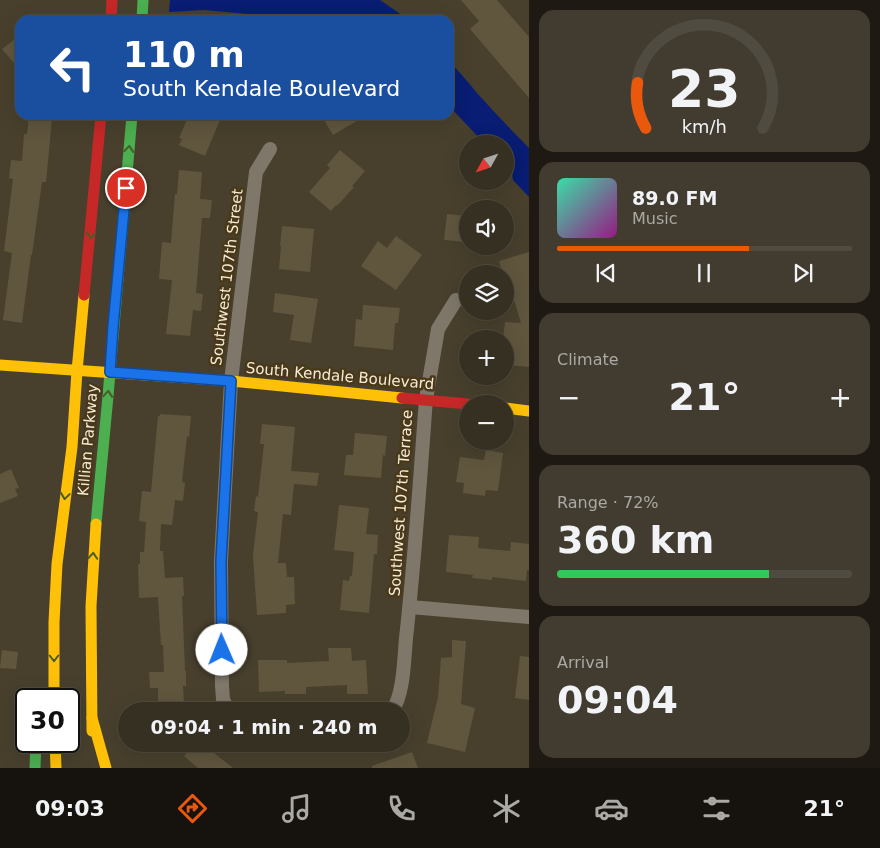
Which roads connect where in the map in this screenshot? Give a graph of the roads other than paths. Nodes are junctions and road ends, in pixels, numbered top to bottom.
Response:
1 (112, 0) edge
2 (144, 0) edge
3 (111, 15) edge
4 (142, 15) edge
5 (101, 120) edge
6 (132, 120) edge
7 (270, 149) dead end
8 (456, 300) dead end
9 (0, 365) edge
10 (77, 371) junction
11 (110, 372) junction
12 (231, 381) junction
13 (426, 399) junction
14 (459, 403) edge
15 (514, 409) edge
16 (529, 411) edge
17 (410, 607) junction
18 (529, 618) edge
19 (54, 688) edge
20 (224, 702) edge
21 (397, 702) edge
22 (92, 718) junction
23 (36, 753) edge
24 (55, 753) edge
25 (35, 768) edge
26 (56, 768) edge
27 (93, 768) edge
28 (106, 768) edge

1 - 3 main road
2 - 4 main road
5 -> 10 main road, Killian Parkway
11 -> 6 main road, Killian Parkway
7 - 12 street, Southwest 107th Street
8 - 13 street, Southwest 107th Terrace
9 - 10 main road, South Kendale Boulevard
10 - 11 main road, South Kendale Boulevard
10 -> 19 main road, Killian Parkway
11 - 12 main road, South Kendale Boulevard
22 -> 11 main road, Killian Parkway
12 - 13 main road, South Kendale Boulevard
12 - 20 street, Southwest 107th Street
13 - 14 main road, South Kendale Boulevard
13 - 17 street, Southwest 107th Terrace
15 - 16 main road
17 - 18 street
17 - 21 street, Southwest 107th Terrace
22 - 27 main road, Killian Parkway
22 - 28 main road
23 - 25 main road
24 - 26 main road

